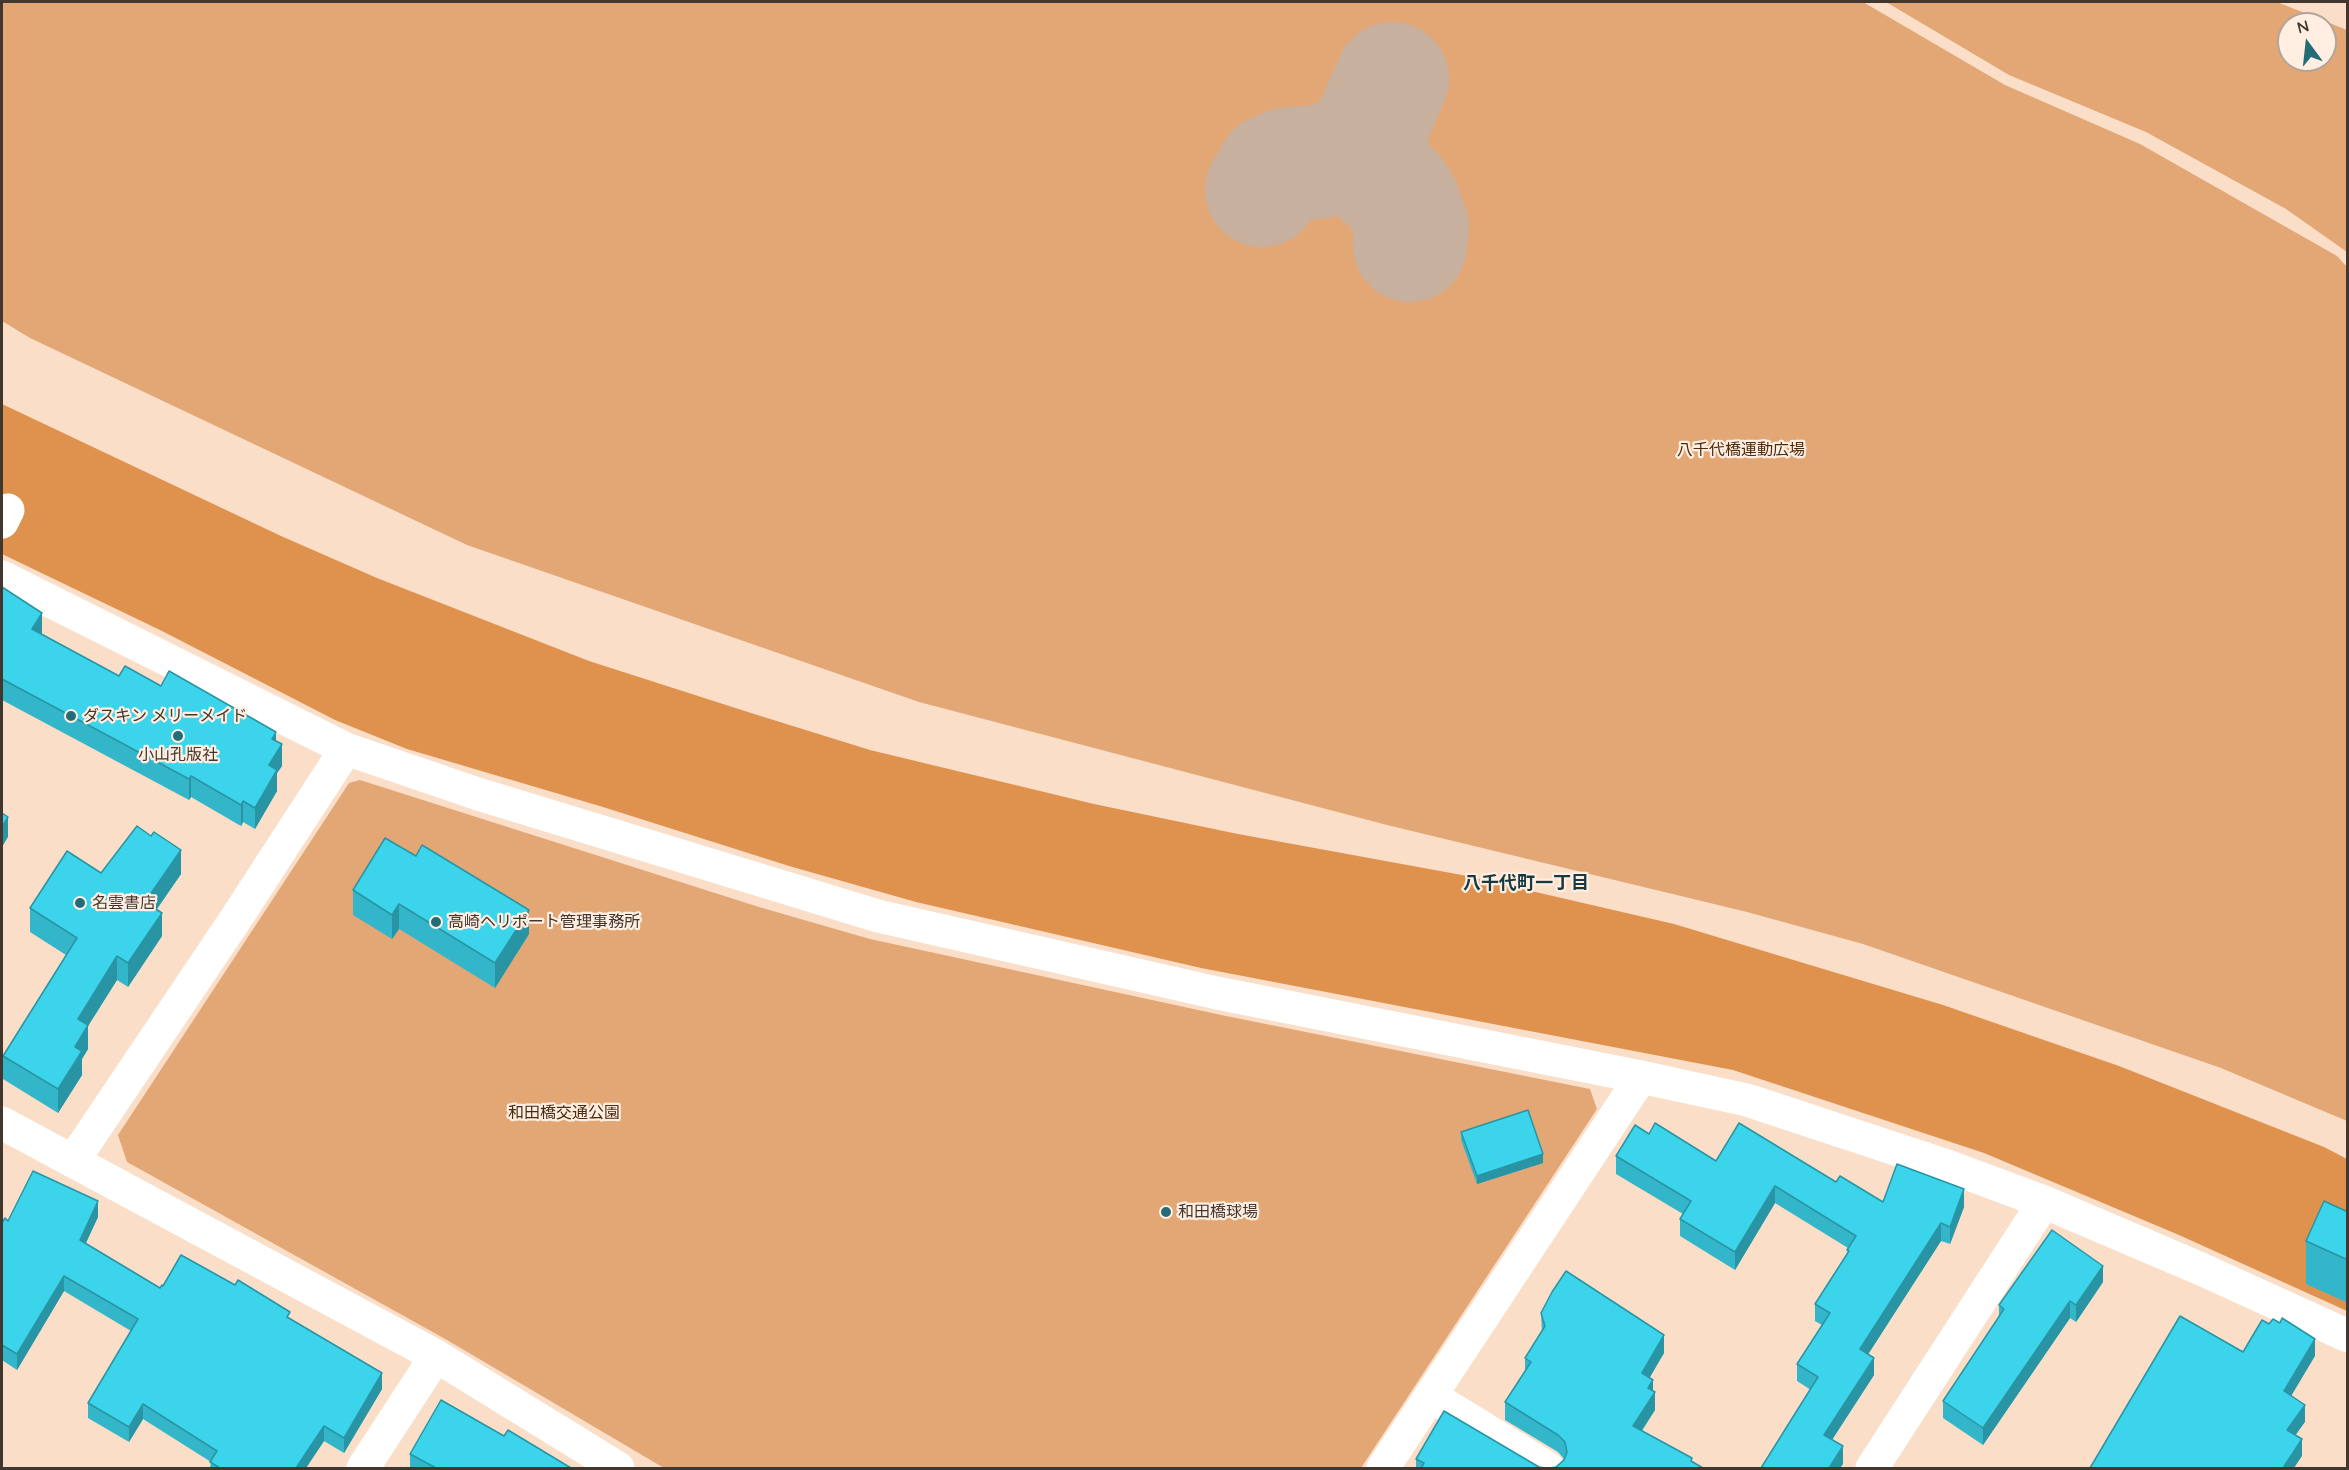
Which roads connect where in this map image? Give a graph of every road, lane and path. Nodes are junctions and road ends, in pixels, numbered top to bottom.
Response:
1 (2, 577) edge
2 (346, 749) junction
3 (1641, 1077) junction
4 (2, 1123) edge
5 (73, 1161) junction
6 (2044, 1202) junction
7 (2348, 1336) edge
8 (436, 1356) junction
9 (1431, 1396) junction
10 (363, 1468) edge
11 (618, 1468) edge
12 (1383, 1468) edge
13 (1548, 1468) edge
14 (1872, 1468) edge

1 - 2 street
2 - 3 street
2 - 5 street
3 - 6 street
3 - 9 street
4 - 5 street
5 - 8 street
6 - 7 street
6 - 14 street
8 - 10 street
8 - 11 street
9 - 12 street
9 - 13 street

